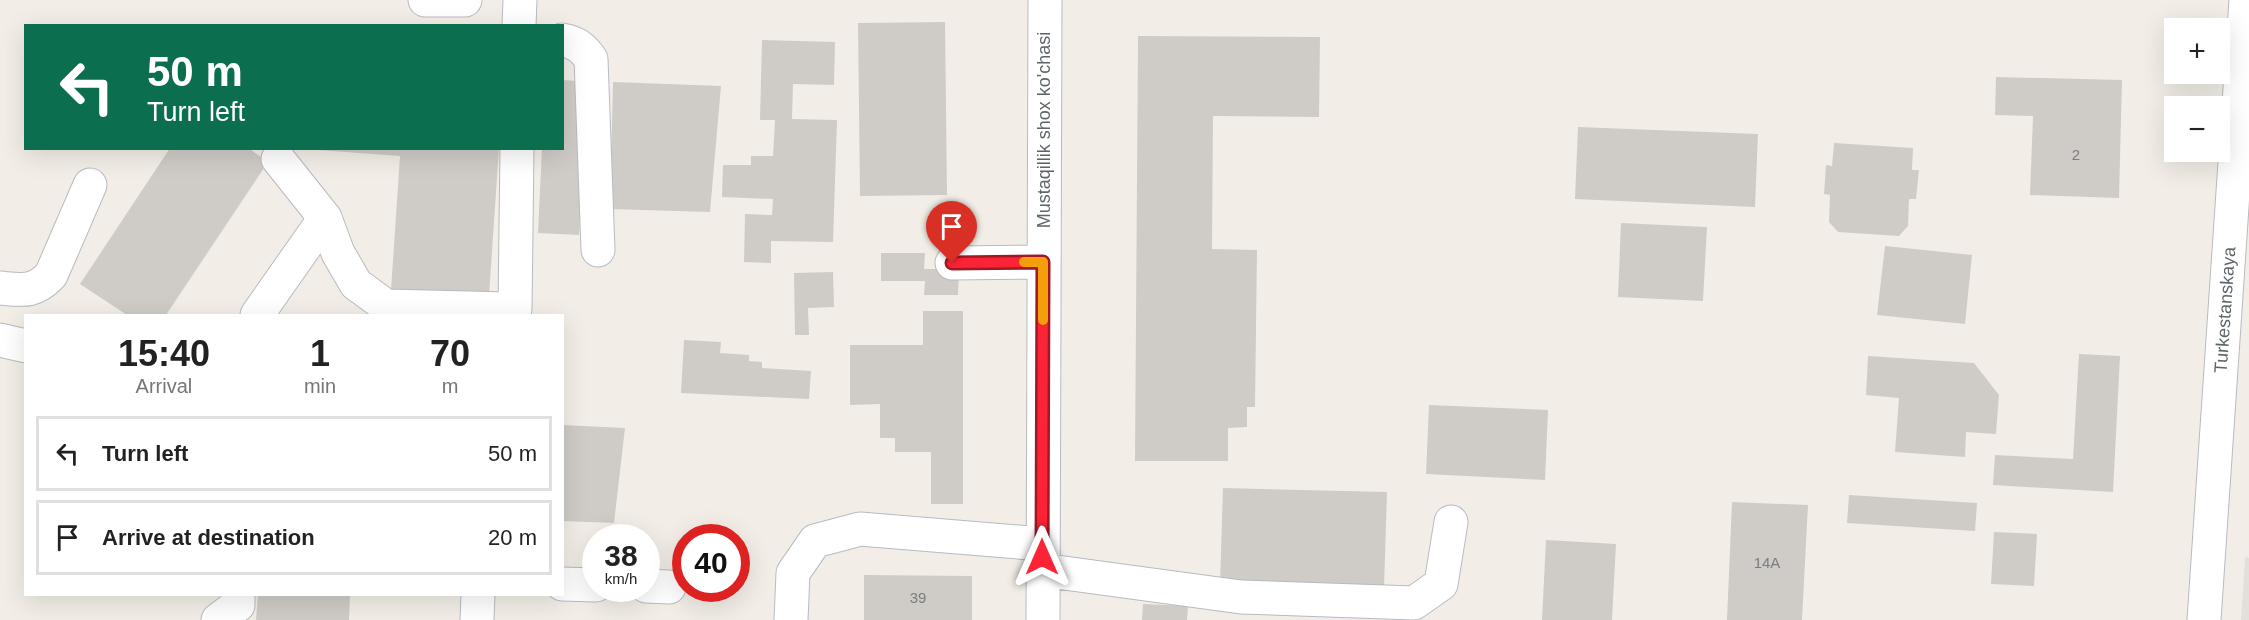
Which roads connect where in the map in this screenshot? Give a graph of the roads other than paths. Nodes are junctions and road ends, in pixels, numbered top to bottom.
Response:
1 (425, 0) edge
2 (465, 0) edge
3 (520, 0) edge
4 (1045, 0) edge
5 (2246, 0) edge
6 (519, 24) edge
7 (564, 40) edge
8 (518, 150) edge
9 (278, 159) dead end
10 (90, 184) dead end
11 (325, 218) junction
12 (598, 250) dead end
13 (1043, 262) junction
14 (952, 263) dead end
15 (0, 288) edge
16 (514, 312) edge
17 (258, 314) edge
18 (0, 340) edge
19 (24, 346) edge
20 (1451, 522) dead end
21 (1042, 557) junction
22 (564, 584) edge
23 (582, 585) edge
24 (238, 596) edge
25 (478, 596) edge
26 (218, 620) edge
27 (477, 620) edge
28 (791, 620) edge
29 (1043, 620) edge
30 (2204, 620) edge

1 - 2 street
3 - 6 street
4 - 13 street, Mustaqillik shox ko'chasi
5 - 30 street, Turkestanskaya
7 - 12 street
8 - 16 street
9 - 11 street
10 - 15 street
11 - 16 street
11 - 17 street
13 - 14 street
13 - 21 street, Mustaqillik shox ko'chasi
18 - 19 street
20 - 21 street
21 - 28 street
21 - 29 street, Mustaqillik shox ko'chasi
22 - 23 street
24 - 26 street
25 - 27 street

